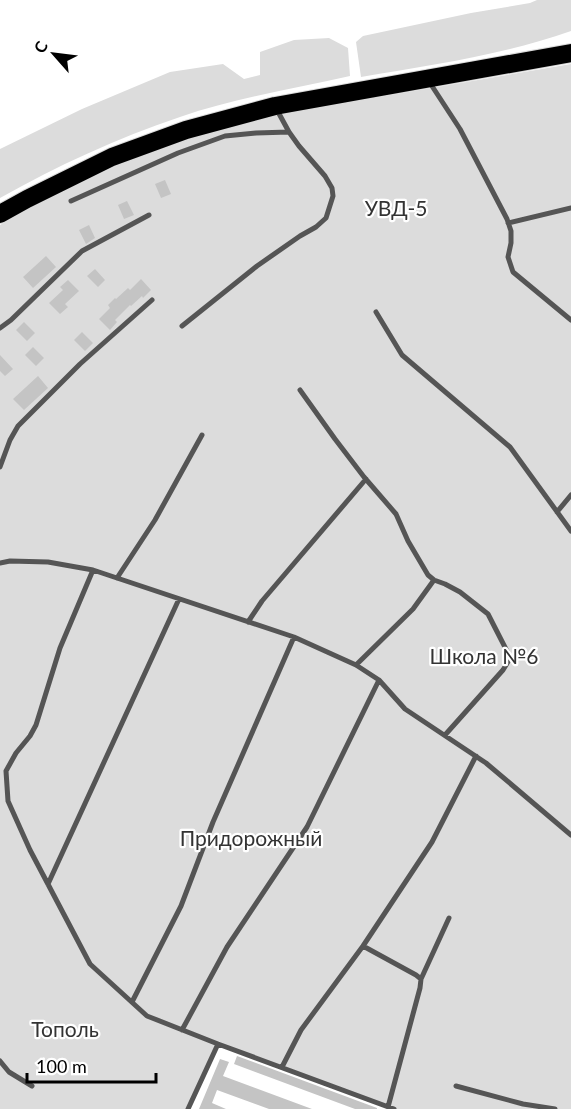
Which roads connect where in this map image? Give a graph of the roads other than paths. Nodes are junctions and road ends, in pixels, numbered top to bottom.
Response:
1 (571, 53) edge
2 (427, 79) junction
3 (275, 106) junction
4 (289, 132) junction
5 (71, 201) dead end
6 (571, 208) edge
7 (0, 214) edge
8 (149, 215) dead end
9 (508, 224) junction
10 (152, 300) dead end
11 (376, 312) dead end
12 (571, 320) edge
13 (182, 326) dead end
14 (0, 328) edge
15 (300, 390) dead end
16 (202, 435) dead end
17 (0, 467) edge
18 (366, 479) junction
19 (571, 495) edge
20 (557, 512) junction
21 (571, 531) edge
22 (0, 563) edge
23 (93, 570) junction
24 (117, 578) junction
25 (434, 580) junction
26 (179, 599) junction
27 (248, 622) junction
28 (294, 637) junction
29 (356, 664) junction
30 (379, 680) junction
31 (445, 735) junction
32 (476, 756) junction
33 (571, 835) edge
34 (48, 884) junction
35 (449, 918) dead end
36 (363, 946) junction
37 (421, 979) junction
38 (132, 1002) junction
39 (182, 1030) junction
40 (218, 1044) junction
41 (0, 1060) edge
42 (282, 1067) junction
43 (32, 1086) dead end
44 (456, 1086) dead end
45 (391, 1108) edge
46 (188, 1109) edge
47 (555, 1109) edge

1 - 2 highway
2 - 3 highway
2 - 9 lane
3 - 4 lane
3 - 7 highway
4 - 5 lane
4 - 13 lane
6 - 9 lane
8 - 14 lane
9 - 12 lane
10 - 17 lane
11 - 20 lane
15 - 18 lane
16 - 24 lane
18 - 25 lane
18 - 27 lane
19 - 20 lane
20 - 21 lane
22 - 23 lane
23 - 24 lane
23 - 34 lane
24 - 26 lane
25 - 29 lane
25 - 31 lane
26 - 27 lane
26 - 34 lane
27 - 28 lane
28 - 29 lane
28 - 38 lane
29 - 30 lane
30 - 31 lane
30 - 39 lane
31 - 32 lane
32 - 33 lane
32 - 36 lane
34 - 38 lane
35 - 37 lane
36 - 37 lane
36 - 42 lane
37 - 45 lane
38 - 39 lane
39 - 40 lane
40 - 42 lane
40 - 46 lane
41 - 43 lane
42 - 45 lane
44 - 47 lane

